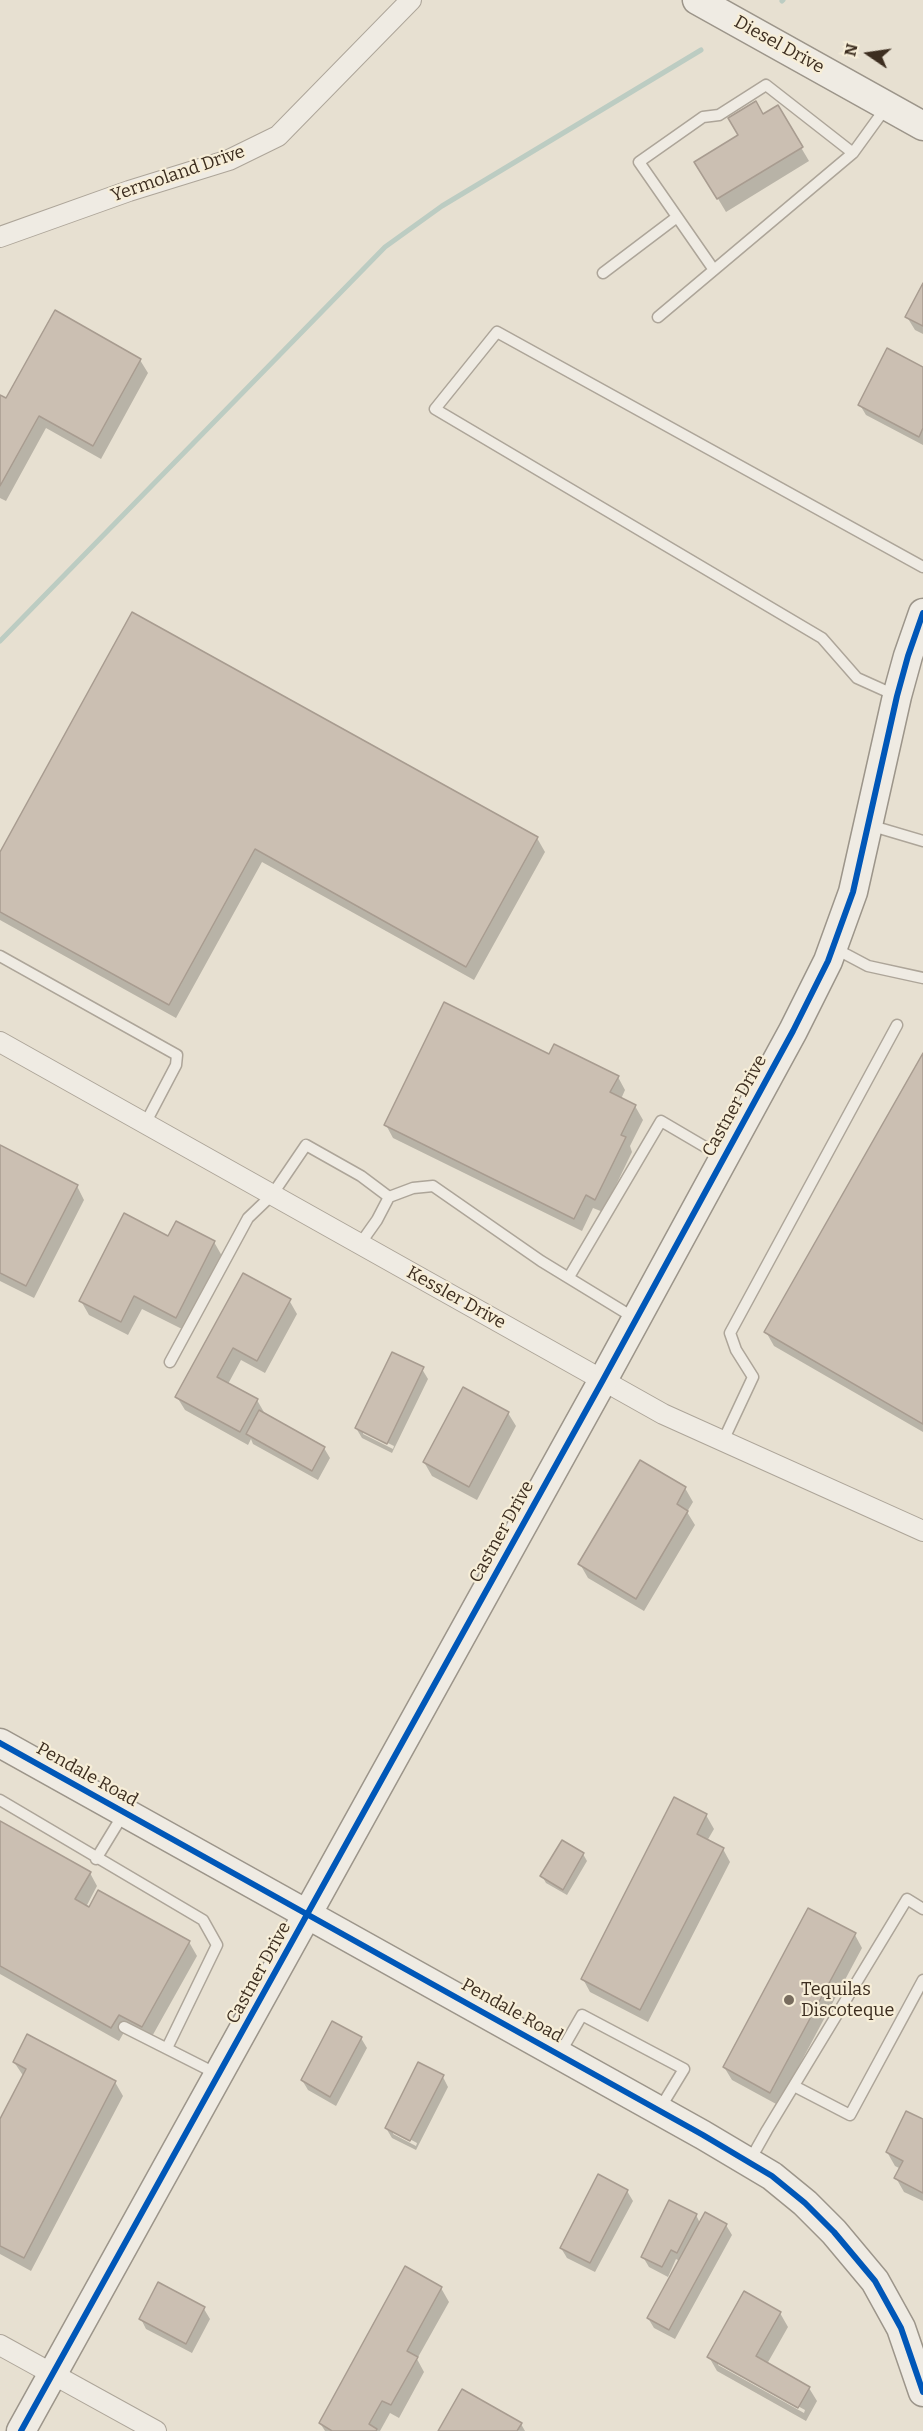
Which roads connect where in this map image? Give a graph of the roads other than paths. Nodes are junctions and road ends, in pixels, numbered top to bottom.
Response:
1 (411, 0) edge
2 (697, 0) edge
3 (887, 106) junction
4 (923, 126) edge
5 (853, 153) junction
6 (677, 217) junction
7 (0, 237) edge
8 (714, 270) junction
9 (603, 273) dead end
10 (658, 316) dead end
11 (923, 567) edge
12 (923, 613) edge
13 (897, 696) junction
14 (869, 825) junction
15 (923, 841) edge
16 (834, 948) junction
17 (0, 956) edge
18 (923, 978) edge
19 (897, 1025) dead end
20 (0, 1042) edge
21 (145, 1124) junction
22 (724, 1158) junction
23 (272, 1196) junction
24 (389, 1197) junction
25 (360, 1244) junction
26 (569, 1278) junction
27 (636, 1319) junction
28 (170, 1362) dead end
29 (603, 1380) junction
30 (723, 1441) junction
31 (923, 1531) edge
32 (0, 1743) edge
33 (0, 1800) edge
34 (124, 1813) junction
35 (96, 1858) junction
36 (923, 1910) edge
37 (308, 1915) junction
38 (923, 1980) edge
39 (124, 2027) dead end
40 (167, 2048) junction
41 (559, 2055) junction
42 (219, 2075) junction
43 (794, 2086) junction
44 (658, 2110) junction
45 (749, 2163) junction
46 (0, 2345) edge
47 (53, 2374) junction
48 (923, 2392) edge
49 (21, 2431) edge
50 (156, 2431) edge

1 - 7 street, Yermoland Drive
2 - 3 street, Diesel Drive
3 - 4 street, Diesel Drive
3 - 5 lane
5 - 6 lane
5 - 8 lane
6 - 8 lane
6 - 9 lane
8 - 10 lane
11 - 13 lane
12 - 13 street, Castner Drive
13 - 14 street, Castner Drive
14 - 15 lane
14 - 16 street, Castner Drive
16 - 18 lane
16 - 22 street, Castner Drive
17 - 21 lane
19 - 30 lane
20 - 21 street, Kessler Drive
21 - 23 street, Kessler Drive
22 - 26 lane
22 - 27 street, Castner Drive
23 - 24 lane
23 - 25 street, Kessler Drive
23 - 28 lane
24 - 25 lane
24 - 26 lane
25 - 29 street, Kessler Drive
26 - 27 lane
27 - 29 street, Castner Drive
29 - 30 street, Kessler Drive
29 - 37 street, Castner Drive
30 - 31 street, Kessler Drive
32 - 34 street, Pendale Road
33 - 35 lane
34 - 35 lane
34 - 37 street, Pendale Road
35 - 40 lane
36 - 43 lane
37 - 41 street, Pendale Road
37 - 42 street, Castner Drive
38 - 43 lane
39 - 40 lane
40 - 42 lane
41 - 44 street, Pendale Road
41 - 44 lane
42 - 47 street, Castner Drive
43 - 45 lane
44 - 45 street, Pendale Road
45 - 48 street, Pendale Road
46 - 47 street
47 - 49 street, Castner Drive
47 - 50 street

